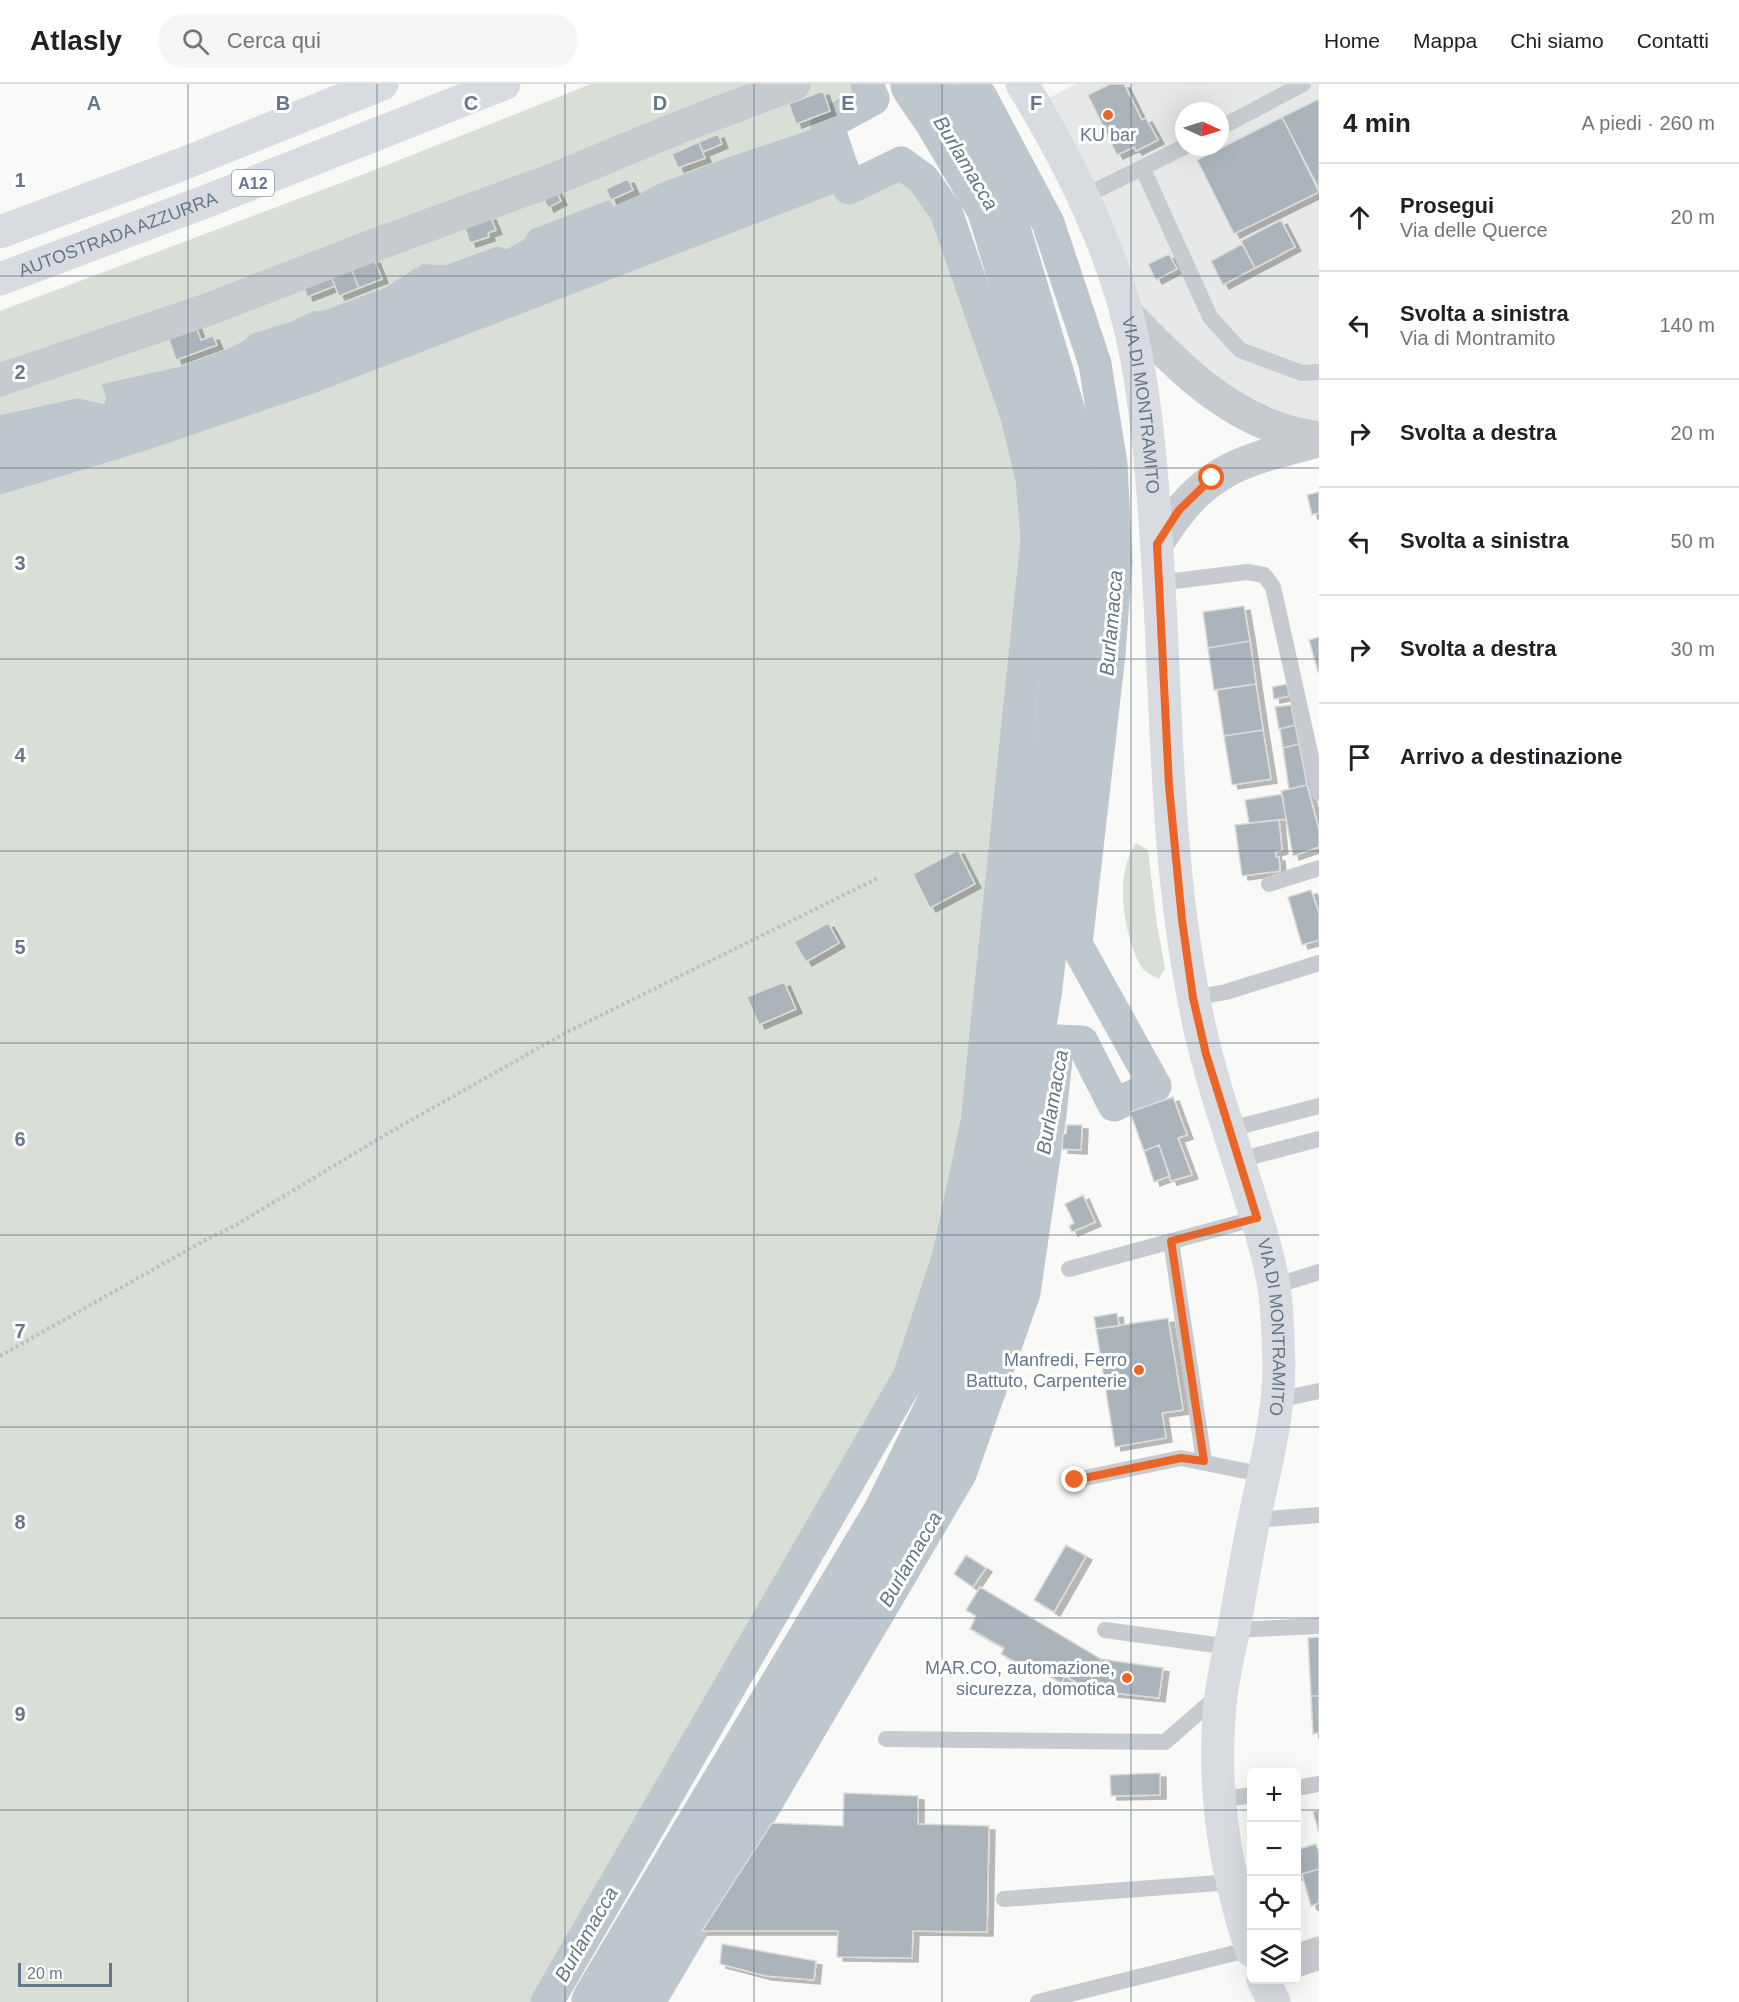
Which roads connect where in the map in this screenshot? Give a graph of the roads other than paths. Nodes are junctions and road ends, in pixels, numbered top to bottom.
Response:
1 (382, 84) edge
2 (504, 84) edge
3 (794, 84) edge
4 (1022, 84) edge
5 (1303, 84) edge
6 (1229, 123) edge
7 (1175, 152) edge
8 (1143, 169) junction
9 (1083, 197) junction
10 (0, 232) edge
11 (0, 279) edge
12 (1126, 313) junction
13 (1319, 372) edge
14 (0, 380) edge
15 (1319, 440) edge
16 (1157, 544) junction
17 (1159, 583) junction
18 (1319, 793) edge
19 (1319, 868) edge
20 (1269, 884) dead end
21 (1319, 963) edge
22 (1193, 998) junction
23 (1319, 1106) edge
24 (1319, 1139) edge
25 (1234, 1145) junction
26 (1257, 1218) junction
27 (1171, 1241) junction
28 (1069, 1269) dead end
29 (1319, 1272) edge
30 (1274, 1286) junction
31 (1319, 1391) edge
32 (1277, 1400) junction
33 (1204, 1461) junction
34 (1265, 1474) junction
35 (1075, 1480) dead end
36 (1319, 1515) edge
37 (1254, 1520) junction
38 (1319, 1626) edge
39 (1105, 1630) dead end
40 (1232, 1639) junction
41 (1221, 1693) junction
42 (886, 1739) dead end
43 (1319, 1784) edge
44 (1301, 1787) edge
45 (1236, 1798) edge
46 (1232, 1882) junction
47 (1004, 1899) dead end
48 (1247, 1936) edge
49 (1247, 1951) edge
50 (1319, 1953) edge
51 (1301, 1959) edge
52 (1265, 1984) edge
53 (1038, 2002) edge
54 (1274, 2002) edge

1 - 10 main road, A12
2 - 11 main road, AUTOSTRADA AZZURRA / A12
3 - 14 street
4 - 9 main road, VIA DI MONTRAMITO
5 - 6 lane
7 - 8 lane
8 - 9 lane
8 - 13 lane
9 - 12 main road, VIA DI MONTRAMITO
12 - 15 street
12 - 16 main road, VIA DI MONTRAMITO
15 - 16 street
16 - 17 main road, VIA DI MONTRAMITO
17 - 18 lane
17 - 22 main road, VIA DI MONTRAMITO
19 - 20 lane
21 - 22 lane
22 - 25 main road, VIA DI MONTRAMITO
23 - 25 lane
24 - 25 lane
25 - 26 main road, VIA DI MONTRAMITO
26 - 27 lane
26 - 30 main road, VIA DI MONTRAMITO
27 - 28 lane
27 - 33 lane
29 - 30 lane
30 - 32 main road, VIA DI MONTRAMITO
31 - 32 lane
32 - 34 main road, VIA DI MONTRAMITO
33 - 34 lane
33 - 35 lane
34 - 37 main road, VIA DI MONTRAMITO
36 - 37 lane
37 - 40 main road, VIA DI MONTRAMITO
38 - 40 lane
39 - 40 lane
40 - 41 main road, VIA DI MONTRAMITO
41 - 42 lane
41 - 45 main road, VIA DI MONTRAMITO
43 - 44 lane
45 - 46 main road, VIA DI MONTRAMITO
46 - 47 lane
46 - 48 main road, VIA DI MONTRAMITO
49 - 53 lane
50 - 51 street
52 - 54 main road

